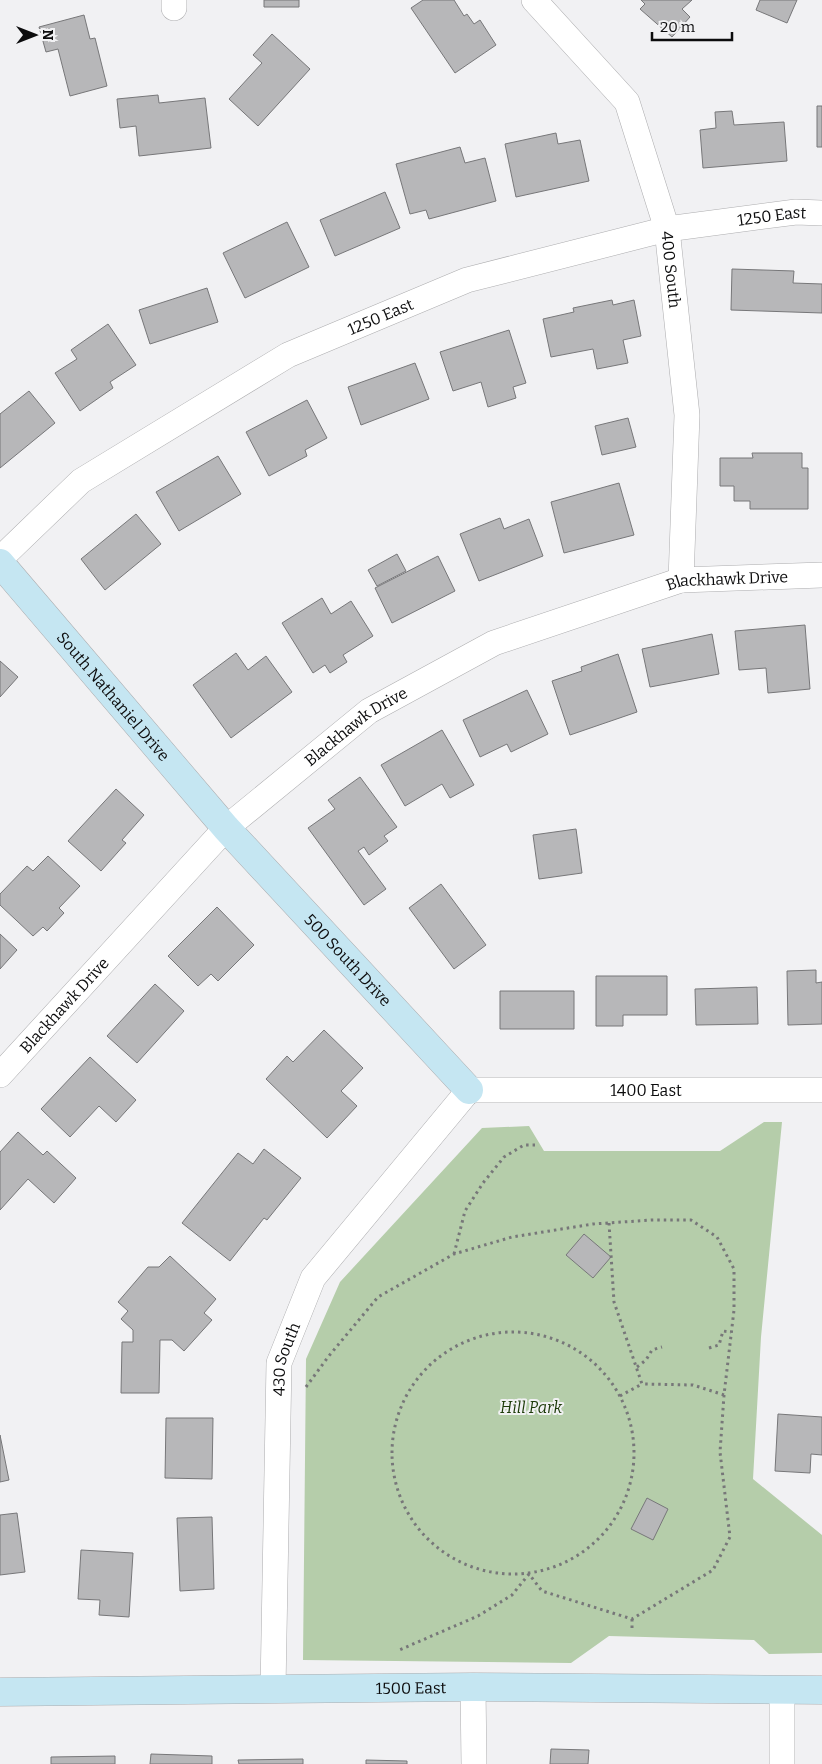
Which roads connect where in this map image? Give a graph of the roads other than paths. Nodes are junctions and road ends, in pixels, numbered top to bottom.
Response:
1 (534, 0) edge
2 (822, 213) edge
3 (667, 229) junction
4 (0, 559) edge
5 (0, 563) edge
6 (822, 575) edge
7 (681, 580) junction
8 (226, 828) junction
9 (0, 1075) edge
10 (469, 1090) junction
11 (822, 1090) edge
12 (474, 1687) junction
13 (273, 1689) junction
14 (782, 1690) junction
15 (822, 1690) edge
16 (0, 1692) edge
17 (474, 1764) edge
18 (782, 1764) edge

1 - 3 street, 400 South
2 - 3 street, 1250 East
3 - 4 street, 1250 East
3 - 7 street, 400 South
5 - 8 street, South Nathaniel Drive
6 - 7 street, Blackhawk Drive
7 - 8 street, Blackhawk Drive
8 - 9 street, Blackhawk Drive
8 - 10 street, 500 South Drive
10 - 11 street, 1400 East
10 - 13 street, 430 South
12 - 13 street, 1500 East
12 - 14 street, 1500 East
12 - 17 street
13 - 16 street, 1500 East
14 - 15 street, 1500 East
14 - 18 street

